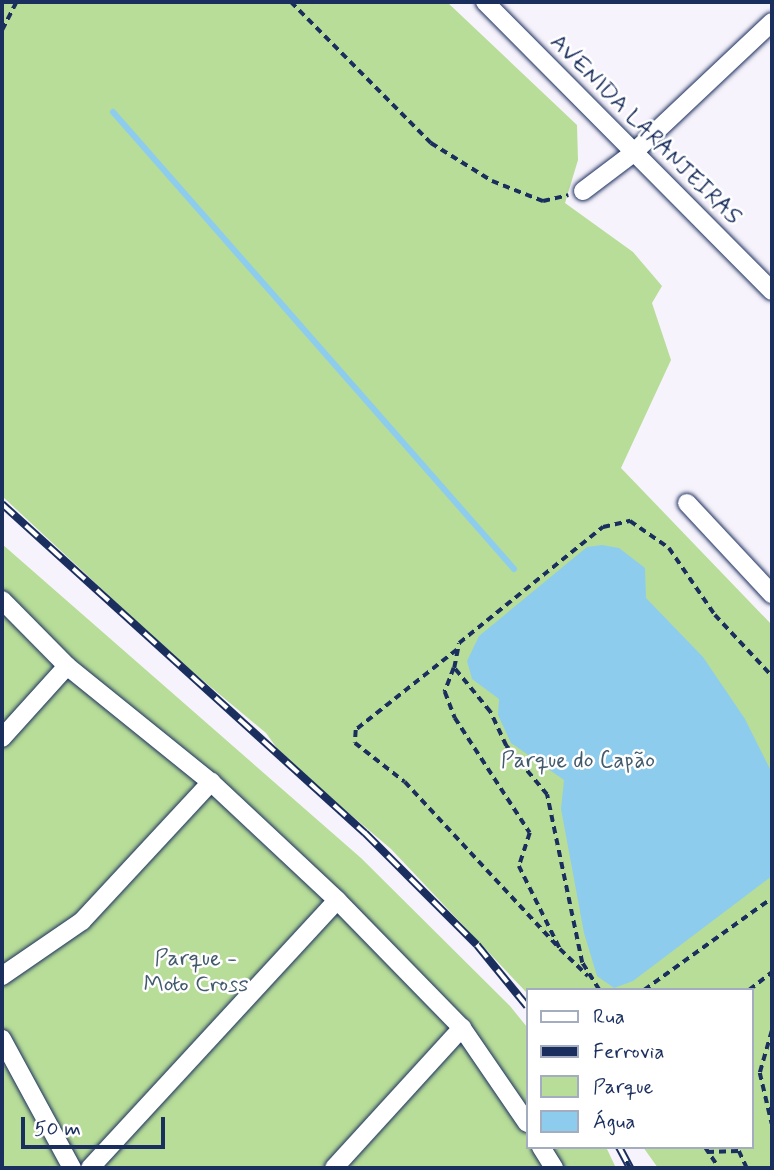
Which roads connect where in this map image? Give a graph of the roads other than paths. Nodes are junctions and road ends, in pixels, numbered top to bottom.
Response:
1 (485, 2) edge
2 (772, 22) edge
3 (632, 154) junction
4 (583, 191) road end
5 (772, 291) edge
6 (687, 503) dead end
7 (772, 594) edge
8 (2, 600) edge
9 (67, 666) junction
10 (2, 738) edge
11 (211, 782) junction
12 (337, 900) junction
13 (2, 975) edge
14 (462, 1028) junction
15 (2, 1039) edge
16 (526, 1123) edge
17 (542, 1149) edge
18 (72, 1168) edge
19 (90, 1168) edge
20 (334, 1168) edge
21 (554, 1168) edge

1 - 3 street, AVENIDA LARANJEIRAS
2 - 3 street
3 - 4 street
3 - 5 street, AVENIDA LARANJEIRAS
6 - 7 street
8 - 9 street
9 - 10 street
9 - 11 street
11 - 12 street
11 - 13 street
12 - 14 street
12 - 19 street
14 - 16 street
14 - 20 street
15 - 18 street
17 - 21 street

